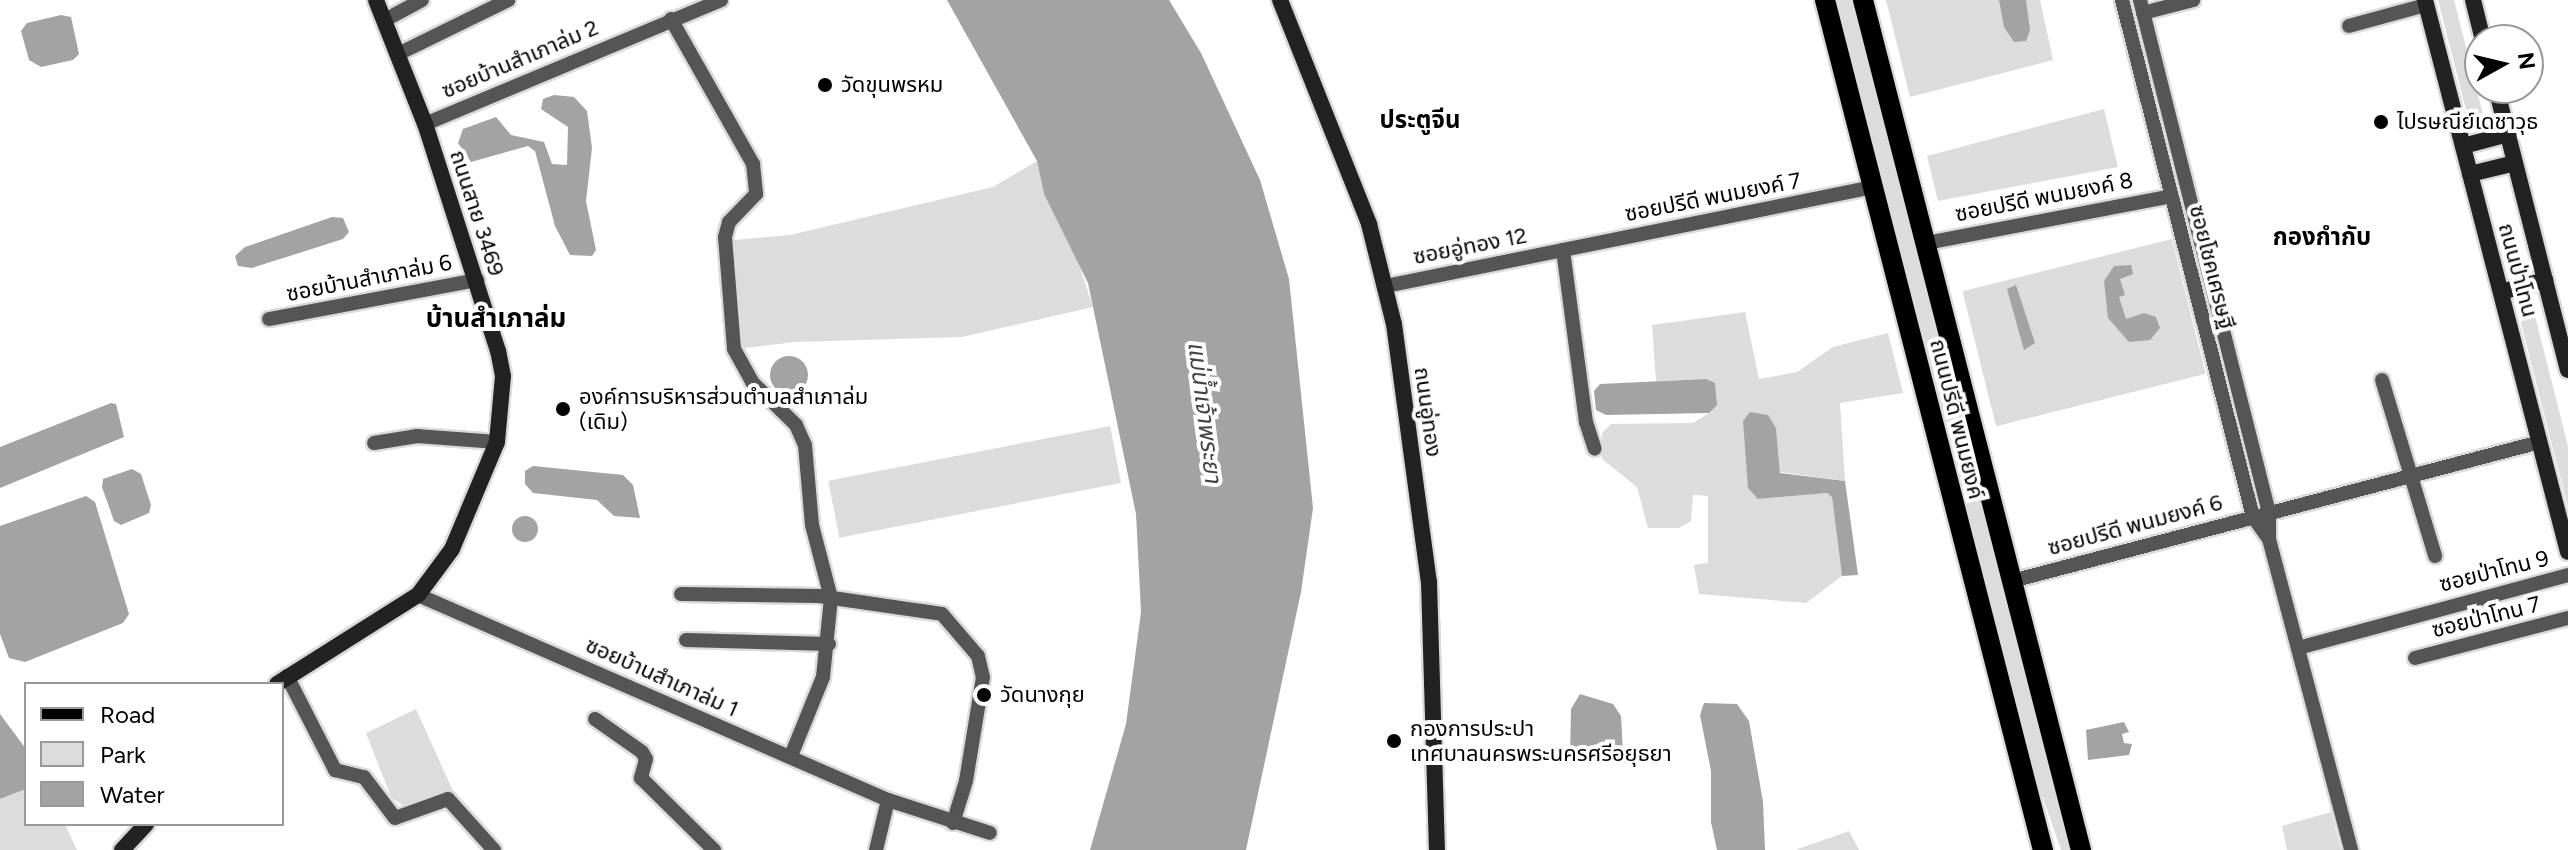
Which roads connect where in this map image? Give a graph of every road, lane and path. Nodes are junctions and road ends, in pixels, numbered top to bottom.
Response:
1 (376, 0) edge
2 (422, 0) edge
3 (508, 0) edge
4 (721, 0) edge
5 (1280, 0) edge
6 (1825, 0) edge
7 (1863, 0) edge
8 (2122, 0) edge
9 (2193, 0) edge
10 (2473, 0) edge
11 (2426, 3) edge
12 (2141, 6) edge
13 (671, 19) junction
14 (385, 20) junction
15 (2479, 24) edge
16 (2349, 26) dead end
17 (398, 54) junction
18 (2500, 104) edge
19 (425, 124) junction
20 (2508, 134) junction
21 (2463, 146) junction
22 (2515, 163) junction
23 (2470, 174) junction
24 (1873, 187) junction
25 (2172, 196) junction
26 (1926, 243) junction
27 (1563, 250) junction
28 (2204, 254) junction
29 (2187, 258) junction
30 (477, 280) junction
31 (2545, 280) junction
32 (1386, 286) junction
33 (2501, 292) junction
34 (269, 319) dead end
35 (2568, 370) edge
36 (2382, 380) dead end
37 (497, 442) junction
38 (2540, 442) junction
39 (374, 443) dead end
40 (1595, 449) dead end
41 (2412, 476) junction
42 (2269, 513) junction
43 (2253, 517) junction
44 (2269, 539) junction
45 (2568, 552) edge
46 (2435, 556) dead end
47 (2568, 575) edge
48 (2012, 581) junction
49 (681, 594) dead end
50 (418, 595) junction
51 (831, 598) junction
52 (2568, 618) edge
53 (686, 640) dead end
54 (829, 644) junction
55 (2298, 648) junction
56 (2415, 658) dead end
57 (282, 680) edge
58 (284, 683) edge
59 (595, 719) dead end
60 (791, 756) junction
61 (888, 800) junction
62 (953, 823) junction
63 (144, 826) edge
64 (990, 833) dead end
65 (122, 850) edge
66 (494, 850) edge
67 (714, 850) edge
68 (876, 850) edge
69 (1437, 850) edge
70 (2043, 850) edge
71 (2081, 850) edge
72 (2351, 850) edge

1 - 14 street, ถนนสาย 3469
2 - 14 street
3 - 17 street
4 - 13 street, ซอยบ้านสำเภาล่ม 2
5 - 32 street, ถนนอู่ทอง
6 - 24 main road, ถนนปรีดี พนมยงค์
7 - 26 main road, ถนนปรีดี พนมยงค์
8 - 25 street, ซอยโชคเศรษฐี
9 - 12 street
10 - 15 street
11 - 16 street
11 - 21 street, ถนนป่าโทน
12 - 28 street, ซอยโชคเศรษฐี
13 - 19 street, ซอยบ้านสำเภาล่ม 2
13 - 51 street
14 - 17 street, ถนนสาย 3469
17 - 19 street, ถนนสาย 3469
18 - 20 street, ถนนป่าโทน
19 - 30 street, ถนนสาย 3469
20 - 21 street
20 - 22 street, ถนนป่าโทน
21 - 23 street, ถนนป่าโทน
22 - 23 street
22 - 31 street, ถนนป่าโทน
23 - 33 street, ถนนป่าโทน
24 - 27 street, ซอยปรีดี พนมยงค์ 7
24 - 70 main road, ถนนปรีดี พนมยงค์
25 - 26 street, ซอยปรีดี พนมยงค์ 8
25 - 29 street, ซอยโชคเศรษฐี
26 - 48 main road, ถนนปรีดี พนมยงค์
27 - 32 street, ซอยอู่ทอง 12
27 - 40 street
28 - 29 street
28 - 42 street, ซอยโชคเศรษฐี
29 - 43 street, ซอยโชคเศรษฐี
30 - 34 street, ซอยบ้านสำเภาล่ม 6
30 - 37 street, ถนนสาย 3469
31 - 33 street
31 - 35 street, ถนนป่าโทน
32 - 69 street, ถนนอู่ทอง
33 - 38 street, ถนนป่าโทน
36 - 41 street
37 - 39 street
37 - 50 street, ถนนสาย 3469
38 - 41 street, ซอยปรีดี พนมยงค์ 6
38 - 45 street, ถนนป่าโทน
41 - 42 street, ซอยปรีดี พนมยงค์ 6
41 - 46 street
42 - 43 street, ซอยปรีดี พนมยงค์ 6
42 - 44 street, ซอยโชคเศรษฐี
43 - 44 street, ซอยโชคเศรษฐี
43 - 48 street, ซอยปรีดี พนมยงค์ 6
44 - 55 street, ซอยโชคเศรษฐี
47 - 55 street, ซอยป่าโทน 9
48 - 71 main road, ถนนปรีดี พนมยงค์
49 - 51 street
50 - 57 street, ถนนสาย 3469
50 - 60 street, ซอยบ้านสำเภาล่ม 1
51 - 54 street
51 - 62 street
52 - 56 street, ซอยป่าโทน 7
53 - 54 street
54 - 60 street
55 - 72 street, ซอยโชคเศรษฐี
58 - 66 street
59 - 67 street
60 - 61 street, ซอยบ้านสำเภาล่ม 1
61 - 62 street, ซอยบ้านสำเภาล่ม 1
61 - 68 street
62 - 64 street, ซอยบ้านสำเภาล่ม 1
63 - 65 street

